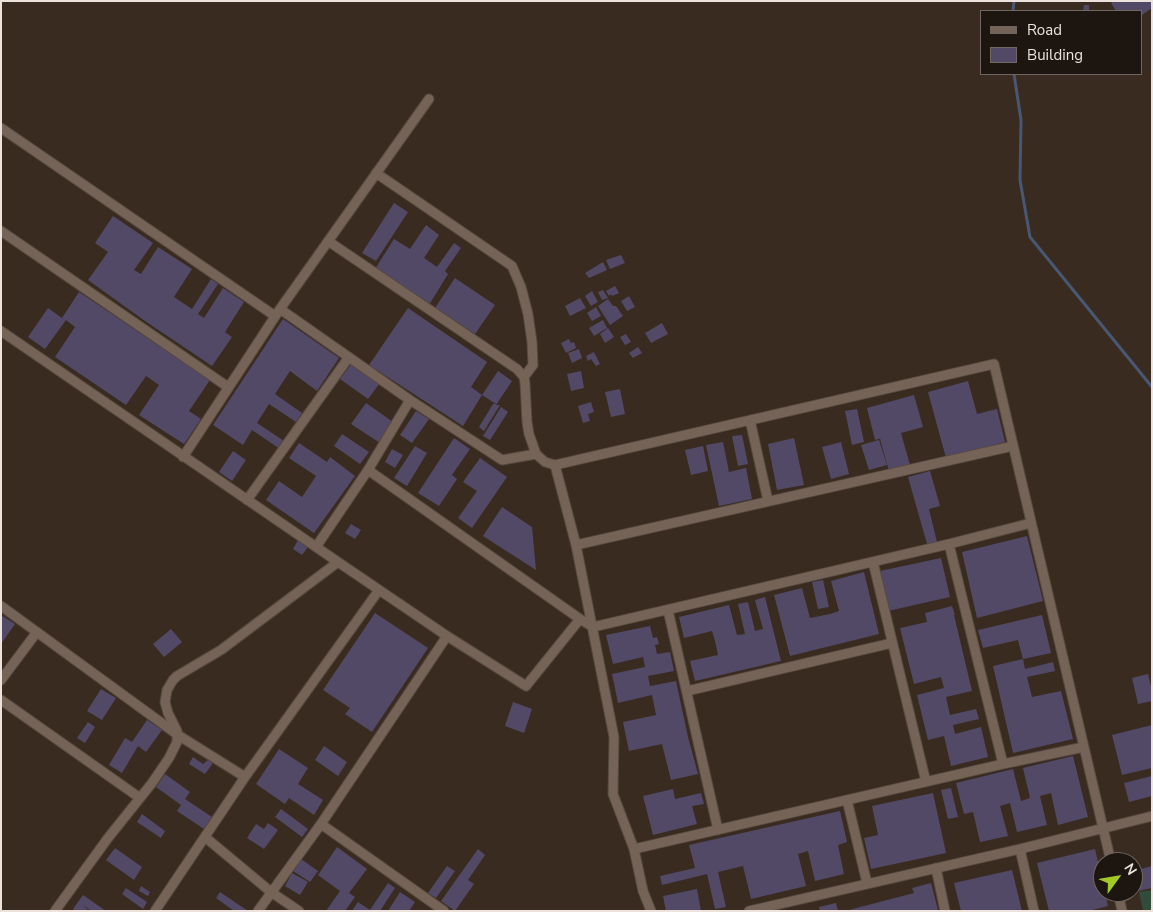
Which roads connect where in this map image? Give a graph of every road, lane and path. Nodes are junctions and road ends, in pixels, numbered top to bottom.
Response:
1 (429, 99) dead end
2 (1, 128) edge
3 (376, 173) junction
4 (1, 231) edge
5 (328, 240) junction
6 (277, 312) junction
7 (1, 331) edge
8 (349, 357) junction
9 (524, 377) junction
10 (228, 387) junction
11 (410, 400) junction
12 (750, 420) junction
13 (1013, 446) junction
14 (536, 454) junction
15 (183, 456) junction
16 (555, 465) junction
17 (368, 470) junction
18 (247, 500) junction
19 (768, 501) junction
20 (1031, 523) junction
21 (949, 544) junction
22 (576, 545) junction
23 (316, 547) junction
24 (338, 562) junction
25 (873, 562) junction
26 (379, 590) junction
27 (1, 606) edge
28 (668, 610) junction
29 (580, 619) junction
30 (593, 627) junction
31 (37, 632) junction
32 (447, 636) junction
33 (892, 644) junction
34 (1, 680) edge
35 (687, 691) junction
36 (1, 700) edge
37 (178, 735) junction
38 (1084, 747) junction
39 (1003, 764) junction
40 (245, 777) junction
41 (926, 782) junction
42 (140, 798) junction
43 (847, 800) junction
44 (1152, 816) edge
45 (321, 824) junction
46 (1103, 827) junction
47 (718, 830) junction
48 (205, 837) junction
49 (634, 848) junction
50 (1020, 849) junction
51 (1109, 852) edge
52 (936, 868) junction
53 (867, 884) junction
54 (271, 892) junction
55 (55, 911) edge
56 (155, 911) edge
57 (258, 911) edge
58 (299, 911) edge
59 (444, 911) edge
60 (651, 911) edge
61 (749, 911) edge
62 (945, 911) edge
63 (1034, 911) edge

1 - 3 street
2 - 6 street
3 - 5 street
3 - 9 street
4 - 10 street
5 - 6 street
5 - 9 street
6 - 8 street
6 - 10 street
7 - 15 street
8 - 11 street
8 - 18 street
9 - 14 street
10 - 15 street
11 - 14 street
11 - 17 street
12 - 13 street
12 - 16 street
12 - 19 street
13 - 19 street
13 - 20 street
14 - 16 street
15 - 18 street
16 - 22 street
17 - 23 street
17 - 29 street
18 - 23 street
19 - 22 street
20 - 21 street
20 - 38 street
21 - 25 street
21 - 39 street
22 - 30 street
23 - 24 street
24 - 26 street
24 - 37 street
25 - 28 street
25 - 33 street
26 - 32 street
26 - 40 street
27 - 31 street
28 - 30 street
28 - 35 street
29 - 30 street
29 - 32 street
30 - 49 street
31 - 34 street
31 - 37 street
32 - 45 street
33 - 35 street
33 - 41 street
35 - 47 street
36 - 42 street
37 - 40 street
37 - 42 street
38 - 39 street
38 - 46 street
39 - 41 street
40 - 48 street
41 - 43 street
42 - 55 street
43 - 47 street
43 - 53 street
44 - 46 street
45 - 54 street
45 - 59 street
46 - 50 street
46 - 51 street
47 - 49 street
48 - 54 street
48 - 56 street
49 - 60 street
50 - 52 street
50 - 63 street
52 - 53 street
52 - 62 street
53 - 61 street
54 - 57 street
54 - 58 street

